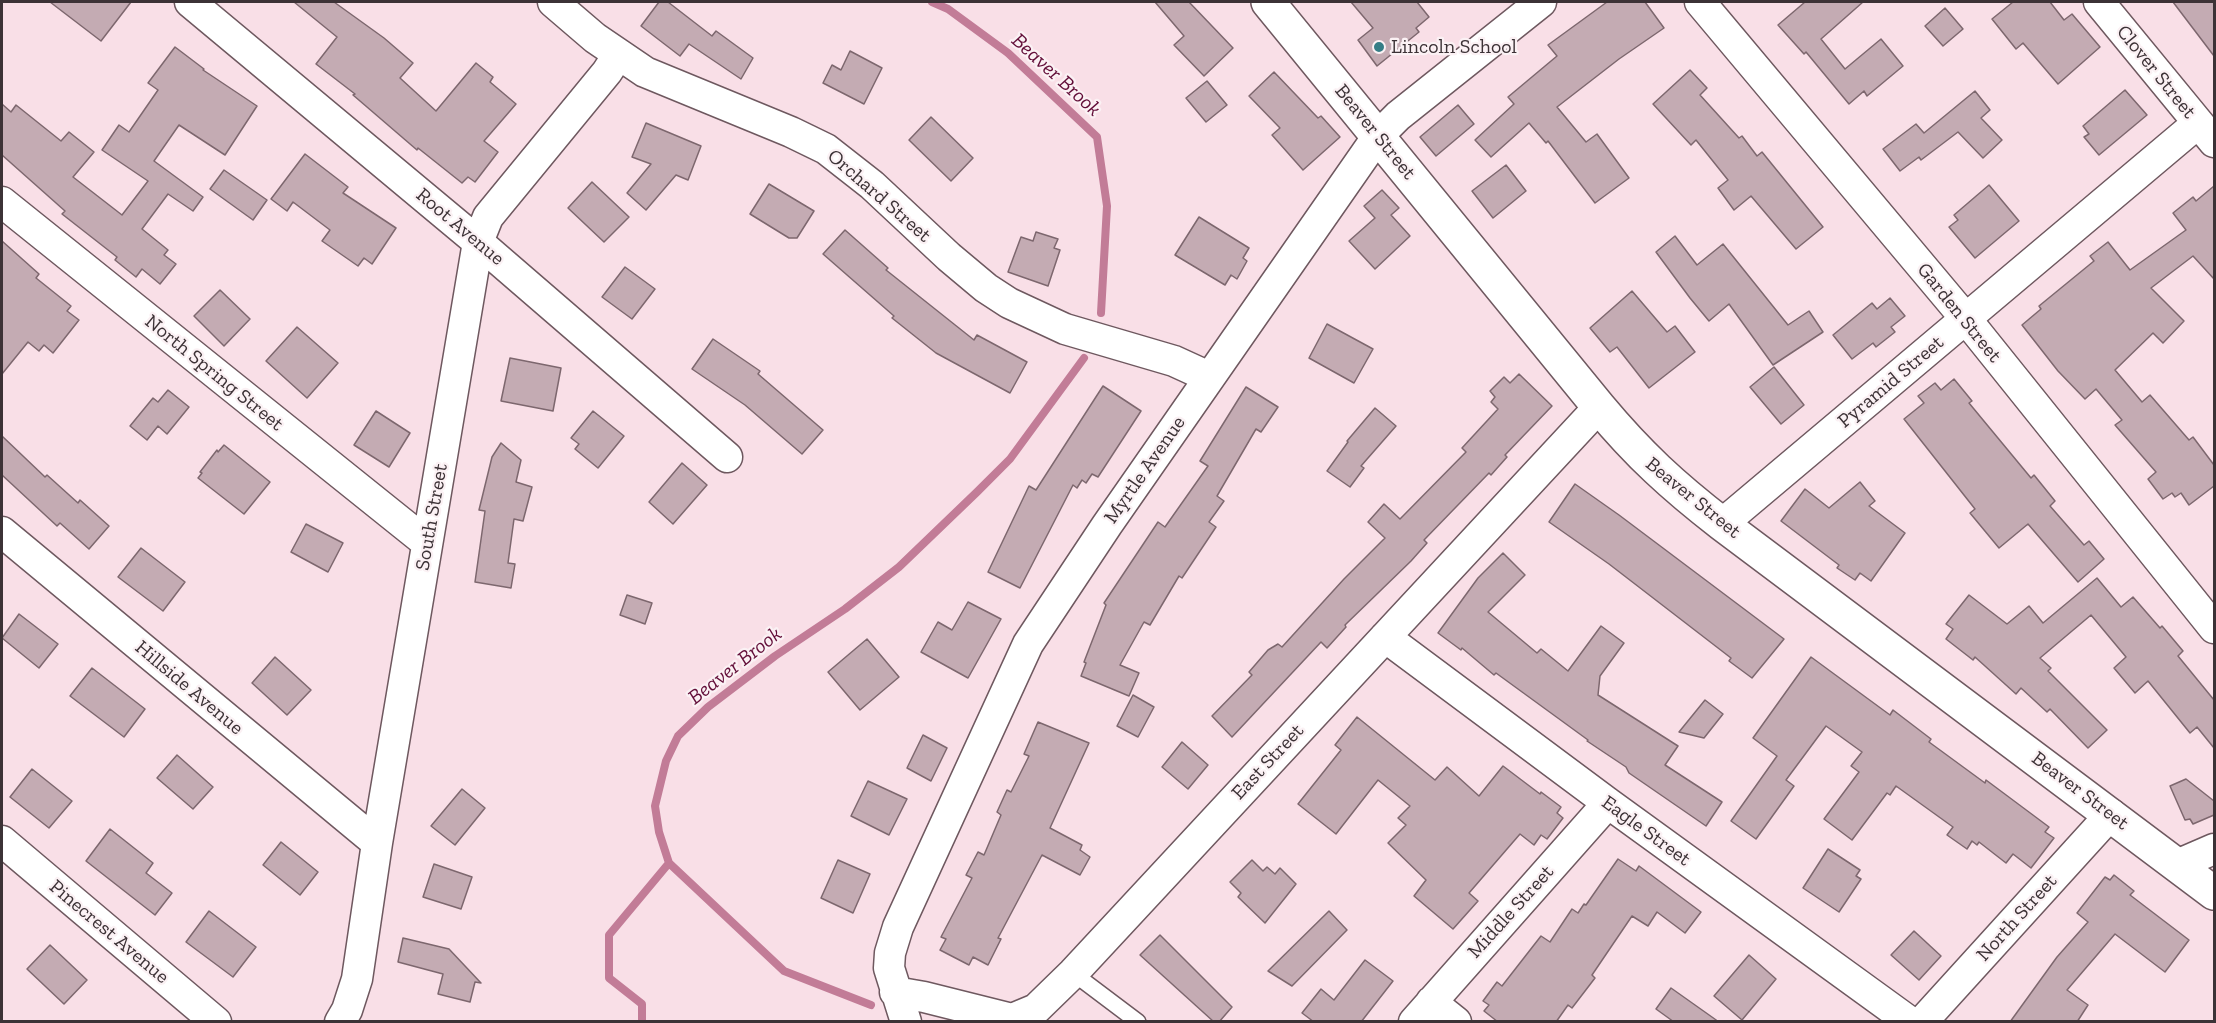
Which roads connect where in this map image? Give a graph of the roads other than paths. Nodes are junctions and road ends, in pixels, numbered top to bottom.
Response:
1 (190, 2) edge
2 (553, 2) edge
3 (1268, 2) edge
4 (1541, 2) edge
5 (1700, 2) edge
6 (2099, 2) edge
7 (618, 55) junction
8 (2206, 133) edge
9 (1378, 136) junction
10 (2, 202) edge
11 (478, 242) junction
12 (1966, 319) junction
13 (1209, 377) junction
14 (1599, 407) junction
15 (727, 457) dead end
16 (1722, 524) junction
17 (2, 532) edge
18 (427, 543) junction
19 (2214, 628) edge
20 (1385, 637) junction
21 (1608, 803) junction
22 (2111, 814) junction
23 (2, 842) edge
24 (377, 843) junction
25 (2214, 849) edge
26 (2177, 865) junction
27 (2214, 893) edge
28 (1073, 973) junction
29 (895, 992) junction
30 (1423, 1012) edge
31 (216, 1022) edge
32 (340, 1022) edge
33 (906, 1022) edge
34 (1138, 1022) edge
35 (1456, 1022) edge
36 (1910, 1022) edge
37 (1922, 1022) edge

1 - 11 street, Root Avenue
2 - 7 street, Orchard Street
3 - 9 street, Beaver Street
4 - 9 street, Myrtle Avenue
5 - 12 street, Garden Street
6 - 8 street, Clover Street
7 - 11 street, South Street
7 - 13 street, Orchard Street
8 - 12 street, Pyramid Street
9 - 13 street, Myrtle Avenue
9 - 14 street, Beaver Street
10 - 18 street, North Spring Street
11 - 15 street, Root Avenue
11 - 18 street, South Street
12 - 16 street, Pyramid Street
12 - 19 street, Garden Street
13 - 29 street, Myrtle Avenue
14 - 16 street, Beaver Street
14 - 20 street, East Street
16 - 22 street, Beaver Street
17 - 24 street, Hillside Avenue
18 - 24 street, South Street
20 - 21 street, Eagle Street
20 - 28 street, East Street
21 - 30 street, Middle Street
21 - 36 street, Eagle Street
22 - 26 street, Beaver Street
22 - 37 street, North Street
23 - 31 street, Pinecrest Avenue
24 - 32 street, South Street
25 - 26 street
26 - 27 street, Beaver Street
28 - 29 street, East Street
28 - 34 lane
29 - 33 street, Myrtle Avenue
30 - 35 street

